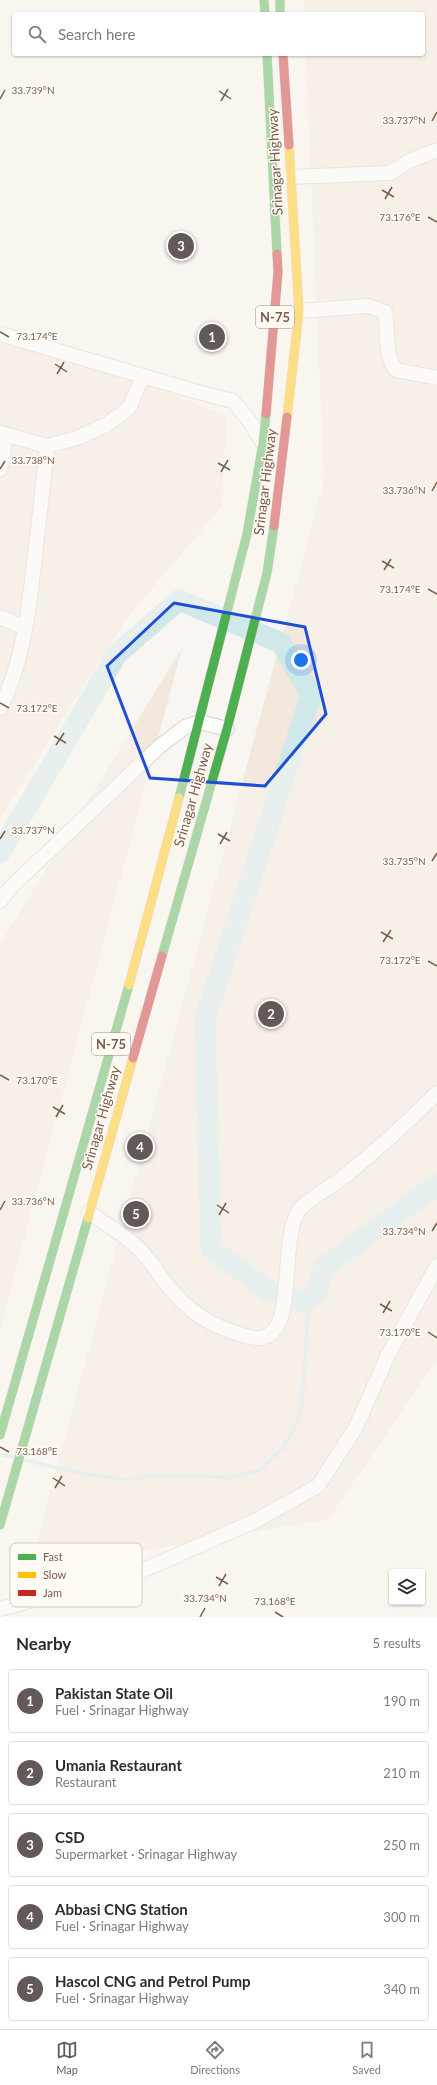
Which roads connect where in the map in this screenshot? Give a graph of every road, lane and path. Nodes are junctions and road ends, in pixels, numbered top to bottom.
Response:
1 (264, 0) edge
2 (280, 0) edge
3 (265, 12) edge
4 (280, 12) edge
5 (267, 56) edge
6 (283, 56) edge
7 (437, 150) edge
8 (290, 176) junction
9 (299, 311) junction
10 (0, 334) edge
11 (143, 376) junction
12 (437, 378) edge
13 (3, 434) edge
14 (263, 443) junction
15 (47, 446) junction
16 (0, 469) edge
17 (0, 617) edge
18 (25, 628) junction
19 (0, 708) edge
20 (200, 722) junction
21 (227, 729) junction
22 (0, 900) edge
23 (437, 1093) edge
24 (89, 1212) junction
25 (437, 1266) edge
26 (1, 1430) edge
27 (0, 1525) edge
28 (142, 1571) edge
29 (10, 1606) edge
30 (0, 1609) edge

1 - 3 highway
2 - 4 highway
5 - 14 highway, Srinagar Highway / N-75
6 - 8 highway, Srinagar Highway / N-75
7 - 8 street
8 - 9 highway, Srinagar Highway / N-75
9 - 12 street
9 - 21 highway, Srinagar Highway / N-75
10 - 11 street
11 - 14 street
11 - 15 street
13 - 15 street
13 - 16 street
14 - 20 highway, Srinagar Highway / N-75
15 - 18 street
17 - 18 street
18 - 19 street
20 - 21 street
20 - 22 street
20 - 26 highway, Srinagar Highway / N-75
21 - 24 highway, Srinagar Highway / N-75
23 - 24 street
24 - 27 highway, Srinagar Highway / N-75
25 - 28 street
29 - 30 street

